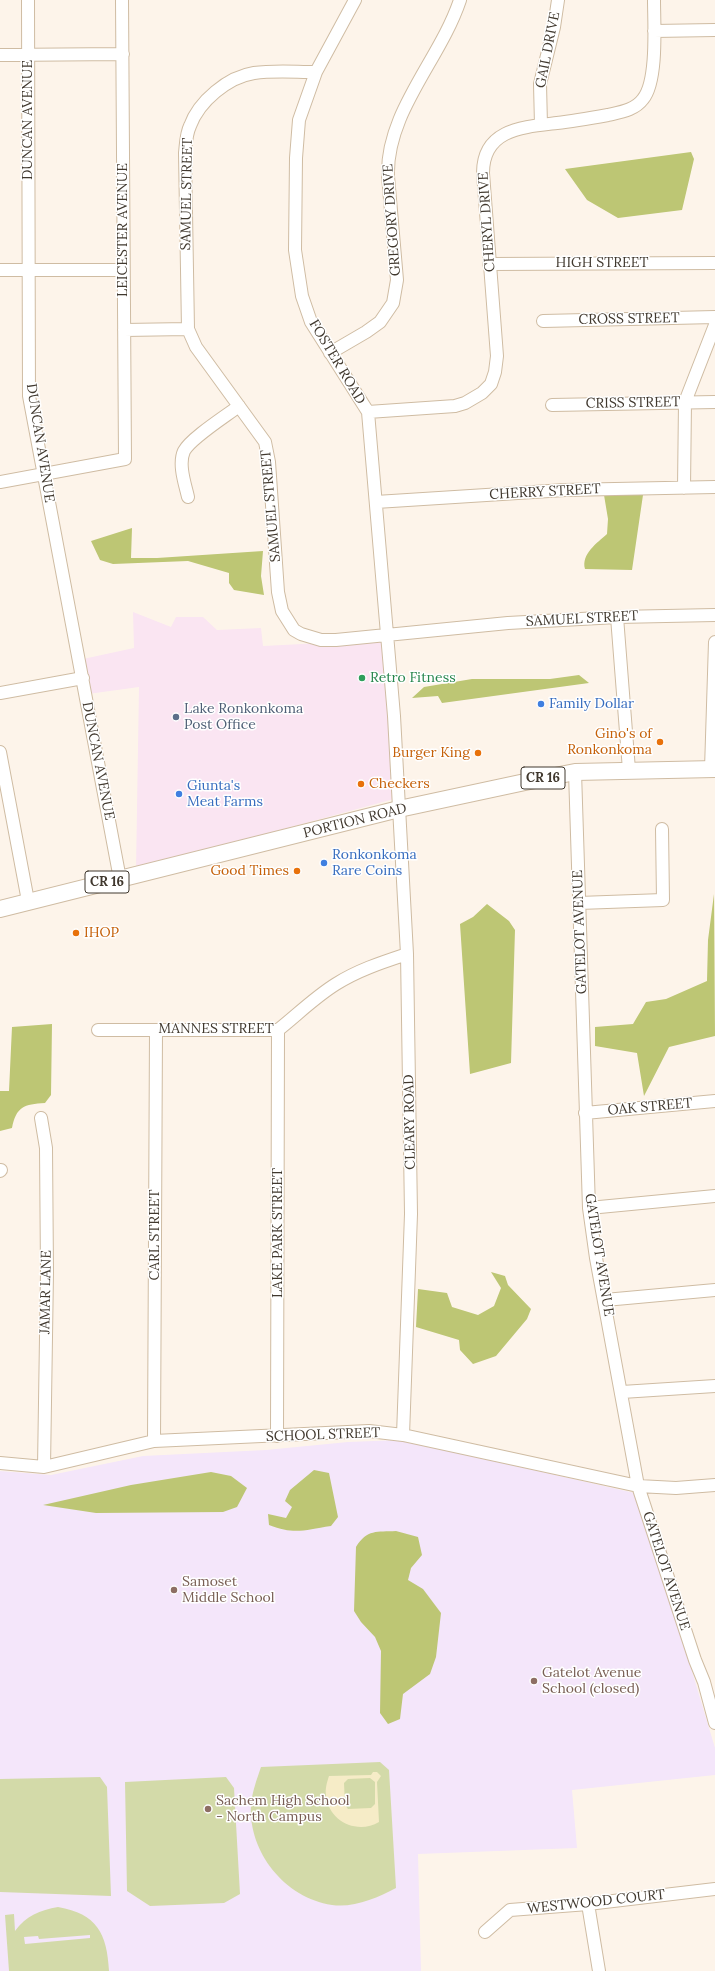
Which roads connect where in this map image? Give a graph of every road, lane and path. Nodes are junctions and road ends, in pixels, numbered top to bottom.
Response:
1 (28, 0) edge
2 (122, 0) edge
3 (355, 0) edge
4 (460, 0) edge
5 (558, 0) edge
6 (654, 0) edge
7 (715, 30) edge
8 (654, 31) junction
9 (122, 54) junction
10 (0, 55) edge
11 (28, 55) junction
12 (316, 72) junction
13 (541, 125) junction
14 (715, 263) edge
15 (489, 264) junction
16 (0, 270) edge
17 (28, 270) junction
18 (123, 270) junction
19 (715, 317) edge
20 (543, 321) dead end
21 (715, 325) edge
22 (188, 329) junction
23 (124, 330) junction
24 (330, 353) junction
25 (685, 402) junction
26 (715, 402) edge
27 (552, 405) dead end
28 (239, 406) junction
29 (368, 412) junction
30 (45, 473) junction
31 (0, 482) edge
32 (715, 487) edge
33 (684, 488) junction
34 (188, 497) dead end
35 (376, 502) junction
36 (715, 615) edge
37 (617, 617) junction
38 (386, 635) junction
39 (715, 642) edge
40 (83, 678) junction
41 (0, 693) edge
42 (0, 752) edge
43 (713, 769) edge
44 (629, 770) junction
45 (575, 772) junction
46 (399, 809) junction
47 (662, 829) dead end
48 (120, 879) junction
49 (28, 901) junction
50 (579, 903) junction
51 (0, 909) edge
52 (407, 954) junction
53 (98, 1030) dead end
54 (156, 1030) junction
55 (278, 1030) junction
56 (715, 1101) edge
57 (585, 1113) junction
58 (40, 1118) dead end
59 (715, 1196) edge
60 (589, 1208) junction
61 (715, 1290) edge
62 (605, 1300) junction
63 (715, 1386) edge
64 (622, 1392) junction
65 (403, 1435) junction
66 (277, 1436) junction
67 (154, 1441) junction
68 (0, 1463) edge
69 (44, 1467) junction
70 (715, 1485) edge
71 (638, 1486) junction
72 (715, 1724) edge
73 (715, 1890) edge
74 (588, 1904) junction
75 (485, 1932) dead end
76 (599, 1971) edge

1 - 11 street, DUNCAN AVENUE
2 - 9 street, LEICESTER AVENUE
3 - 12 street, FOSTER ROAD
4 - 24 street, GREGORY DRIVE
5 - 13 street, GAIL DRIVE
6 - 8 street, CHERYL DRIVE
7 - 8 street
8 - 13 street, CHERYL DRIVE
9 - 11 street
9 - 18 street, LEICESTER AVENUE
10 - 11 street
11 - 17 street, DUNCAN AVENUE
12 - 22 street, SAMUEL STREET
12 - 24 street, FOSTER ROAD
13 - 15 street, CHERYL DRIVE
14 - 15 street, HIGH STREET
15 - 29 street, CHERYL DRIVE
16 - 17 street
17 - 18 street
17 - 30 street, DUNCAN AVENUE
18 - 23 street, LEICESTER AVENUE
19 - 20 street, CROSS STREET
21 - 25 street
22 - 23 street
22 - 28 street, SAMUEL STREET
23 - 30 street, LEICESTER AVENUE
24 - 29 street, FOSTER ROAD
25 - 26 street, CRISS STREET
25 - 27 street, CRISS STREET
25 - 33 street
28 - 34 street
28 - 38 street, SAMUEL STREET
29 - 35 street, FOSTER ROAD
30 - 31 street
30 - 40 street, DUNCAN AVENUE
32 - 33 street, CHERRY STREET
33 - 35 street, CHERRY STREET
35 - 38 street, FOSTER ROAD
36 - 37 street, SAMUEL STREET
37 - 38 street, SAMUEL STREET
37 - 44 street
38 - 46 street, FOSTER ROAD
39 - 43 street
40 - 41 street
40 - 48 street, DUNCAN AVENUE
42 - 49 street
43 - 44 main road, PORTION ROAD / CR 16
44 - 45 main road, PORTION ROAD / CR 16
45 - 46 main road, PORTION ROAD / CR 16
45 - 50 street, GATELOT AVENUE
46 - 48 main road, PORTION ROAD / CR 16
46 - 52 street, CLEARY ROAD
47 - 50 street
48 - 49 main road, PORTION ROAD / CR 16
49 - 51 main road, PORTION ROAD / CR 16
50 - 57 street, GATELOT AVENUE
52 - 55 street, MANNES STREET
52 - 65 street, CLEARY ROAD
53 - 54 street, MANNES STREET
54 - 55 street, MANNES STREET
54 - 67 street, CARL STREET
55 - 66 street, LAKE PARK STREET
56 - 57 street, OAK STREET
57 - 60 street, GATELOT AVENUE
58 - 69 street, JAMAR LANE
59 - 60 street
60 - 62 street, GATELOT AVENUE
61 - 62 street
62 - 64 street, GATELOT AVENUE
63 - 64 street
64 - 71 street, GATELOT AVENUE
65 - 66 street, SCHOOL STREET
65 - 71 street, SCHOOL STREET
66 - 67 street, SCHOOL STREET
67 - 69 street, SCHOOL STREET
68 - 69 street, SCHOOL STREET
70 - 71 street, SCHOOL STREET
71 - 72 street, GATELOT AVENUE
73 - 74 street, WESTWOOD COURT
74 - 75 street, WESTWOOD COURT
74 - 76 street

